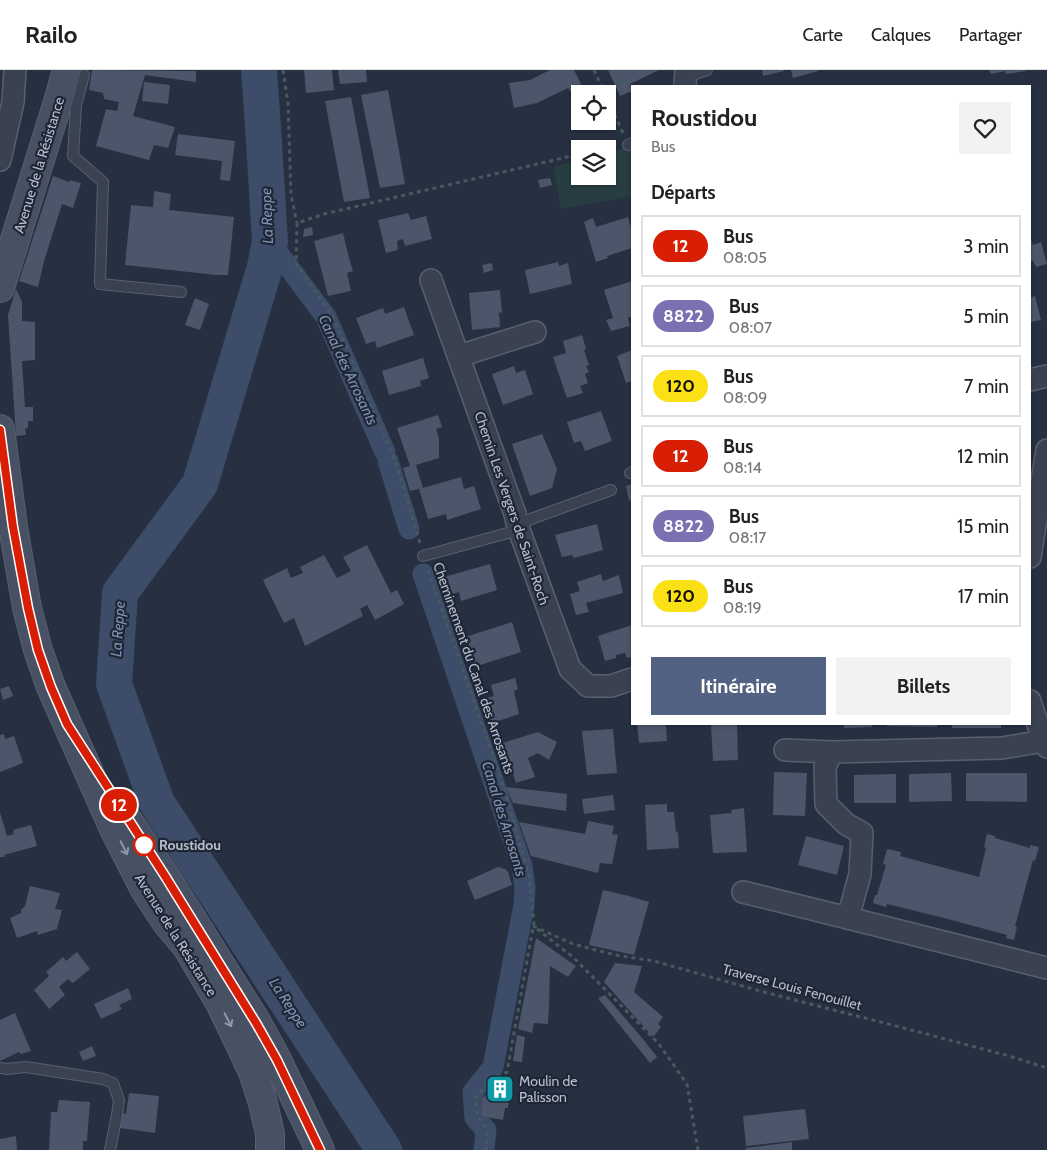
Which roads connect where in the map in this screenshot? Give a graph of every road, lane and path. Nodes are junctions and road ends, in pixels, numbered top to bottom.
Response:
1 (15, 70) edge
2 (50, 70) edge
3 (283, 70) edge
4 (594, 70) edge
5 (708, 70) edge
6 (76, 73) edge
7 (686, 78) edge
8 (601, 85) edge
9 (62, 102) junction
10 (616, 116) edge
11 (630, 144) edge
12 (616, 147) edge
13 (571, 156) edge
14 (0, 160) edge
15 (297, 223) junction
16 (0, 239) edge
17 (431, 280) dead end
18 (0, 288) edge
19 (181, 292) dead end
20 (535, 332) dead end
21 (459, 356) junction
22 (1047, 376) edge
23 (1031, 380) edge
24 (0, 430) edge
25 (1047, 450) edge
26 (611, 490) dead end
27 (518, 526) junction
28 (1031, 550) edge
29 (423, 556) junction
30 (1031, 556) edge
31 (1047, 561) edge
32 (631, 679) edge
33 (1031, 703) edge
34 (67, 724) junction
35 (1046, 744) edge
36 (786, 750) dead end
37 (832, 752) junction
38 (743, 892) dead end
39 (848, 918) junction
40 (533, 926) junction
41 (1047, 968) edge
42 (0, 1068) edge
43 (1047, 1068) edge
44 (110, 1150) edge
45 (270, 1150) edge
46 (320, 1150) edge
47 (486, 1150) edge
48 (698, 1150) edge

1 - 14 street
2 - 16 main road, Avenue de la Résistance
3 - 15 path, Cheminement du Canal des Arrosants
4 - 8 path
5 - 7 lane
6 - 9 main road, Avenue de la Résistance
9 - 18 main road, Avenue de la Résistance
9 - 19 lane
10 - 11 path
11 - 12 path
13 - 15 path
15 - 29 path, Cheminement du Canal des Arrosants
17 - 21 street, Chemin Les Vergers de Saint-Roch
20 - 21 street
21 - 27 street, Chemin Les Vergers de Saint-Roch
22 - 23 street
24 - 34 main road, Avenue de la Résistance
25 - 28 street
26 - 27 lane
27 - 29 lane
27 - 32 street, Chemin Les Vergers de Saint-Roch
29 - 40 path, Cheminement du Canal des Arrosants
30 - 31 street
33 - 35 street
34 -> 45 main road, Avenue de la Résistance
34 - 46 main road, Avenue de la Résistance
35 - 37 street
36 - 37 street
37 - 39 street
38 - 39 street
39 - 41 street
40 - 43 path, Traverse Louis Fenouillet
40 - 47 path, Cheminement du Canal des Arrosants
40 - 48 path
42 - 44 lane

